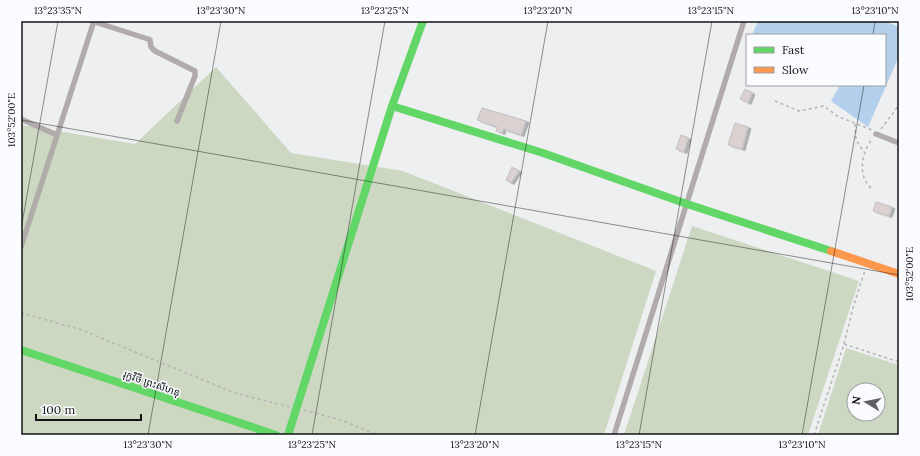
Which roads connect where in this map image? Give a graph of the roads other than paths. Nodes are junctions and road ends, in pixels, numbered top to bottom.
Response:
1 (94, 21) edge
2 (423, 21) edge
3 (744, 21) edge
4 (392, 106) junction
5 (21, 119) edge
6 (177, 121) dead end
7 (876, 134) road end
8 (57, 135) junction
9 (899, 143) edge
10 (687, 204) junction
11 (21, 247) edge
12 (899, 274) edge
13 (21, 350) edge
14 (276, 435) edge
15 (288, 435) edge
16 (614, 435) edge

1 - 6 street
1 - 8 street
2 - 4 street
3 - 10 street
4 - 10 street
4 - 15 street
5 - 8 street
7 - 9 street
8 - 11 street
10 - 12 street
10 - 16 street
13 - 14 street, រុក្ខវិថី ព្រះសីហនុ

